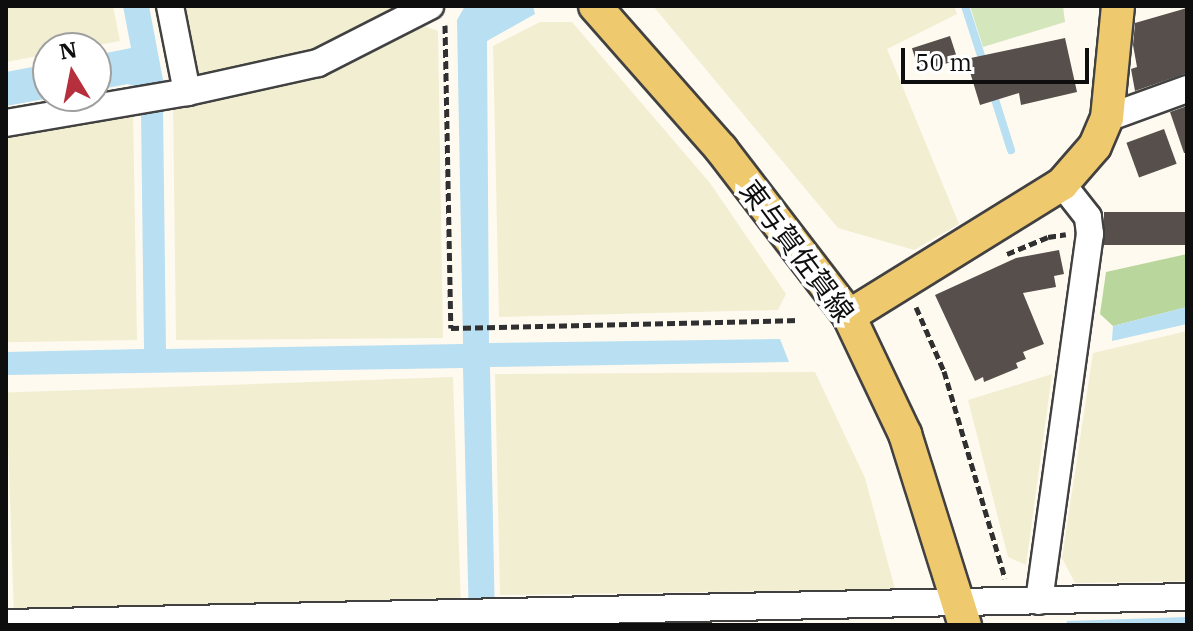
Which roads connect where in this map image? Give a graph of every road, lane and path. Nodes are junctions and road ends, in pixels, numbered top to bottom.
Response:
1 (170, 6) edge
2 (595, 6) edge
3 (1118, 6) edge
4 (437, 11) edge
5 (1187, 89) edge
6 (187, 92) junction
7 (1107, 118) junction
8 (6, 123) edge
9 (1062, 184) junction
10 (1090, 234) junction
11 (994, 259) dead end
12 (915, 304) dead end
13 (849, 316) junction
14 (799, 320) dead end
15 (1187, 597) edge
16 (1039, 601) junction
17 (963, 614) edge
18 (6, 623) edge

1 - 6 street
2 - 13 main road, 東与賀佐賀線
3 - 7 main road
4 - 6 street
4 - 14 path
5 - 7 street
6 - 8 street
7 - 9 main road
9 - 10 street
9 - 13 main road
10 - 11 path
10 - 16 street
12 - 16 path
13 - 17 main road, 東与賀佐賀線
15 - 16 street
16 - 17 street
17 - 18 street

